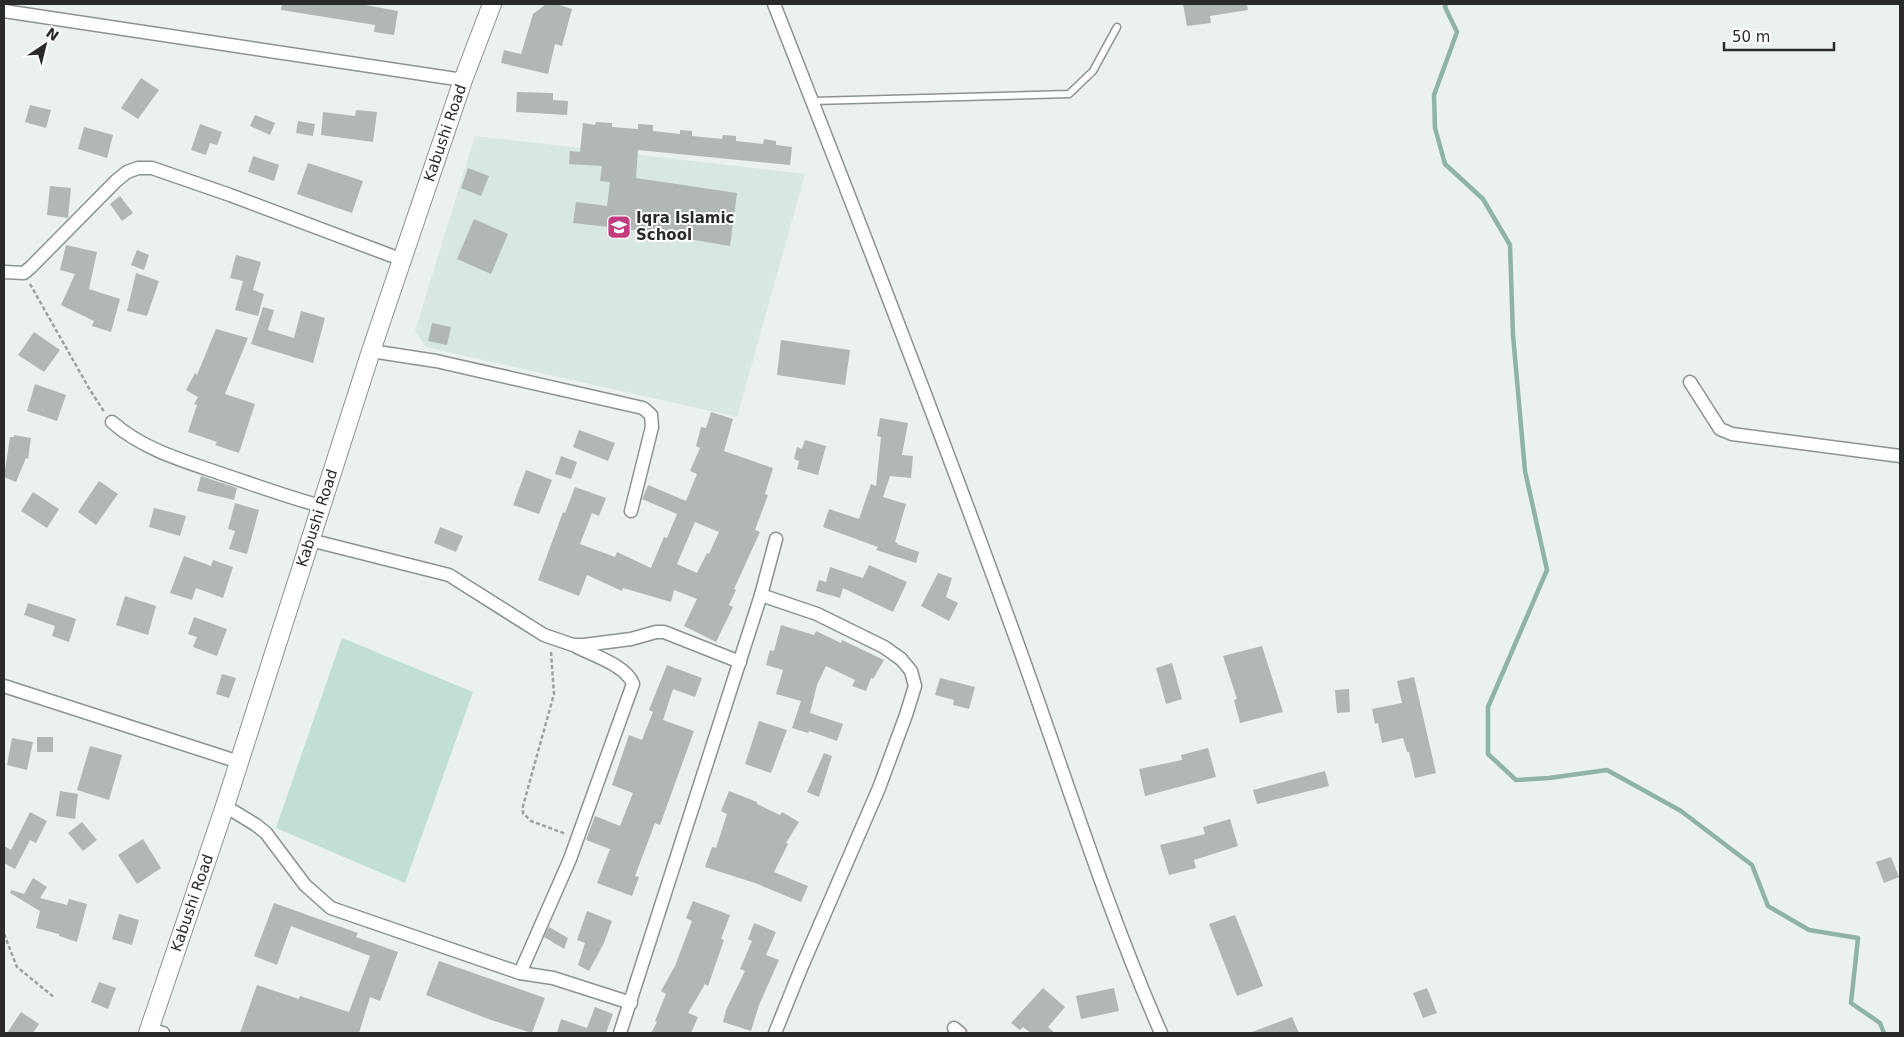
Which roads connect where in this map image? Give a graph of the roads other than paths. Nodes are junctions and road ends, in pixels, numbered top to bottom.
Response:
1 (492, 4) edge
2 (774, 4) edge
3 (4, 11) edge
4 (1117, 27) dead end
5 (463, 80) junction
6 (812, 101) junction
7 (402, 260) junction
8 (4, 272) edge
9 (371, 351) junction
10 (1690, 382) dead end
11 (112, 422) road end
12 (1900, 456) edge
13 (321, 506) junction
14 (631, 510) dead end
15 (776, 539) dead end
16 (310, 540) junction
17 (761, 595) junction
18 (573, 645) junction
19 (740, 662) junction
20 (4, 686) edge
21 (239, 762) junction
22 (225, 806) junction
23 (520, 973) junction
24 (631, 1003) junction
25 (153, 1032) edge
26 (620, 1033) edge
27 (775, 1033) edge
28 (1161, 1033) edge

1 - 5 main road, Kabushi Road
2 - 6 street
3 - 5 street
4 - 6 lane
5 - 7 main road, Kabushi Road
6 - 28 street
7 - 8 street
7 - 9 main road, Kabushi Road
9 - 13 main road, Kabushi Road
9 - 14 street
10 - 12 street
11 - 13 street
13 - 16 main road, Kabushi Road
15 - 17 street
16 - 18 street
16 - 21 main road, Kabushi Road
17 - 19 street
17 - 27 street
18 - 19 street
18 - 23 street
19 - 24 street
20 - 21 street
21 - 22 main road, Kabushi Road
22 - 23 street
22 - 25 main road, Kabushi Road
23 - 24 street
24 - 26 street

